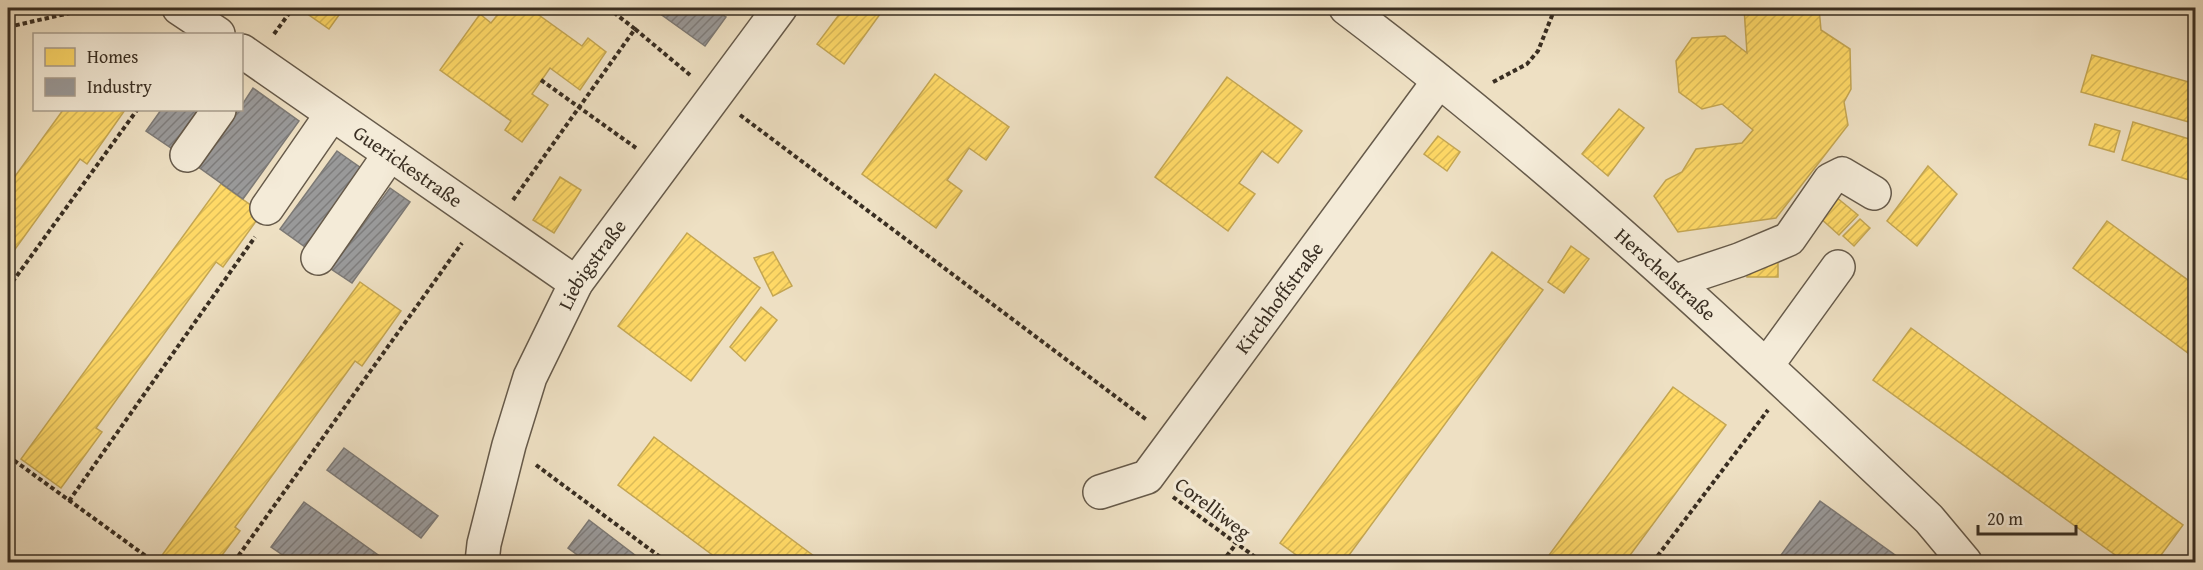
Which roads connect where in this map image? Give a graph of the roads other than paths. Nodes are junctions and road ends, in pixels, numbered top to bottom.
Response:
1 (179, 8) edge
2 (780, 8) edge
3 (1346, 8) edge
4 (216, 33) edge
5 (246, 63) edge
6 (1439, 81) junction
7 (218, 111) edge
8 (332, 114) junction
9 (390, 154) junction
10 (187, 155) dead end
11 (1874, 193) dead end
12 (267, 208) road end
13 (318, 258) dead end
14 (1838, 267) dead end
15 (1676, 281) junction
16 (576, 283) junction
17 (1778, 375) junction
18 (1100, 492) dead end
19 (482, 562) edge
20 (1965, 562) edge

1 - 4 street
2 - 16 street, Liebigstraße
3 - 6 street, Herschelstraße
5 - 8 street, Guerickestraße
6 - 15 street, Herschelstraße
6 - 18 street, Kirchhoffstraße
7 - 10 street
8 - 9 street, Guerickestraße
8 - 12 street
9 - 13 street
9 - 16 street, Guerickestraße
11 - 15 street
14 - 17 street
15 - 17 street, Herschelstraße
16 - 19 street, Liebigstraße
17 - 20 street, Herschelstraße

